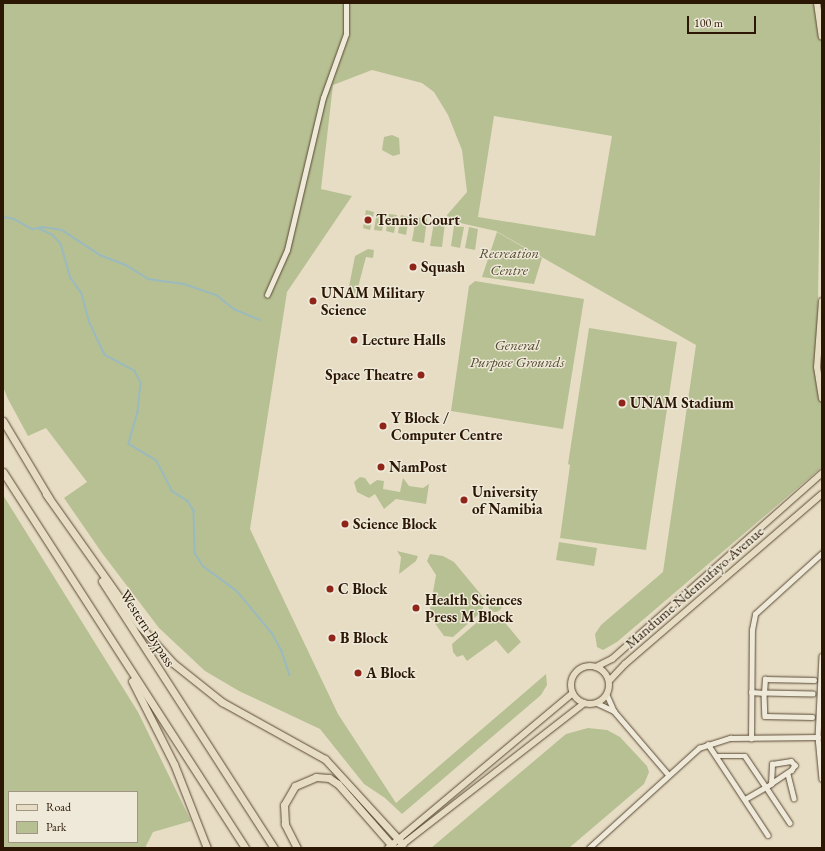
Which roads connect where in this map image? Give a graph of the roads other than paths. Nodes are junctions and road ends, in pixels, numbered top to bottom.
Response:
1 (346, 3) edge
2 (817, 3) edge
3 (822, 3) edge
4 (822, 11) edge
5 (822, 37) edge
6 (267, 295) dead end
7 (822, 301) edge
8 (822, 399) edge
9 (3, 421) edge
10 (3, 472) edge
11 (822, 473) edge
12 (46, 494) junction
13 (822, 494) edge
14 (822, 553) edge
15 (108, 633) junction
16 (822, 656) edge
17 (596, 667) junction
18 (814, 680) dead end
19 (609, 681) junction
20 (752, 692) junction
21 (573, 693) junction
22 (764, 693) junction
23 (813, 694) dead end
24 (607, 695) junction
25 (584, 703) junction
26 (595, 704) junction
27 (614, 712) junction
28 (812, 717) dead end
29 (818, 737) junction
30 (751, 738) junction
31 (708, 744) junction
32 (716, 756) junction
33 (668, 774) junction
34 (788, 774) junction
35 (822, 779) edge
36 (768, 786) junction
37 (794, 798) dead end
38 (745, 799) junction
39 (790, 823) dead end
40 (768, 835) dead end
41 (396, 845) edge
42 (591, 847) edge
43 (207, 848) edge
44 (245, 848) edge
45 (274, 848) edge
46 (297, 848) edge

1 - 6 street
2 - 5 main road
3 - 4 main road
7 - 8 main road
9 - 12 highway, Western Bypass
10 - 15 highway
11 - 17 main road, Mandume Ndemufayo Avenue
12 - 41 highway
12 - 45 highway, Western Bypass
13 - 19 main road, Mandume Ndemufayo Avenue
14 - 20 street
15 - 43 highway
15 - 44 highway
16 - 29 street
17 - 19 main road
17 - 21 main road, Mandume Ndemufayo Avenue
18 - 22 street
19 - 24 main road
20 - 22 street
20 - 30 street
21 - 25 main road
21 - 41 main road
22 - 23 street
22 - 28 street
24 - 26 main road
24 - 27 street
25 - 26 main road
25 - 41 main road
26 - 27 street
27 - 33 street
29 - 30 street
29 - 35 street
30 - 31 street
31 - 32 street
31 - 33 street
32 - 36 street
32 - 38 street
33 - 42 street
34 - 36 street
34 - 36 street
34 - 37 street
36 - 38 street
36 - 39 street
38 - 40 street
41 - 46 highway

